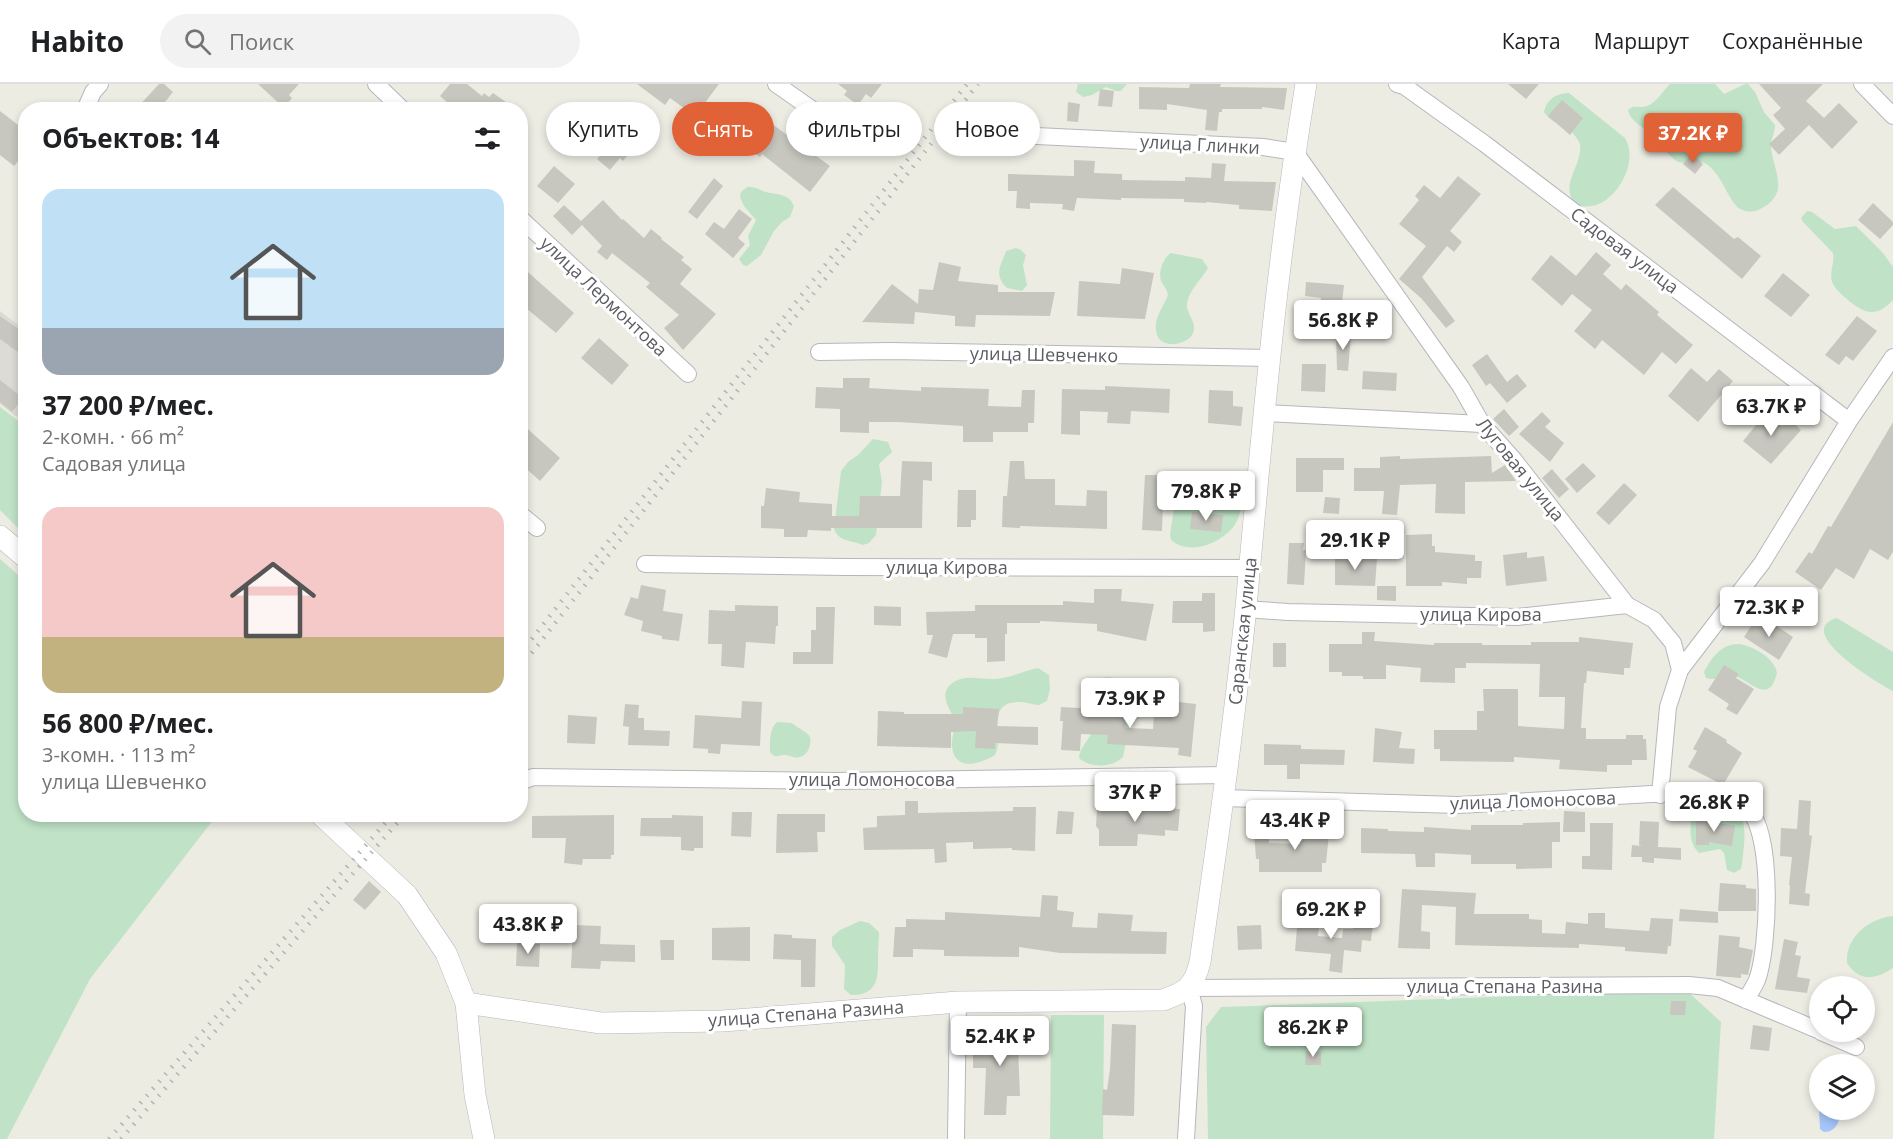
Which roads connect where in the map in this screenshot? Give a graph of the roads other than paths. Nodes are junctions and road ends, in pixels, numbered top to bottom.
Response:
1 (100, 84) edge
2 (376, 84) edge
3 (776, 84) edge
4 (1306, 84) edge
5 (1397, 84) edge
6 (1862, 84) edge
7 (89, 102) edge
8 (395, 102) edge
9 (802, 102) edge
10 (1893, 116) edge
11 (1040, 136) edge
12 (1295, 152) junction
13 (528, 225) edge
14 (819, 352) dead end
15 (1893, 357) edge
16 (1270, 358) junction
17 (688, 374) dead end
18 (1264, 413) junction
19 (1849, 421) junction
20 (1482, 424) junction
21 (528, 520) edge
22 (537, 528) dead end
23 (0, 536) edge
24 (18, 551) edge
25 (645, 564) dead end
26 (1249, 568) junction
27 (1627, 606) junction
28 (1245, 609) junction
29 (1680, 670) junction
30 (1225, 775) junction
31 (528, 779) edge
32 (1660, 795) junction
33 (1224, 798) junction
34 (329, 822) edge
35 (1189, 988) junction
36 (1746, 1000) junction
37 (957, 1002) junction
38 (466, 1004) junction
39 (1809, 1027) edge
40 (1844, 1042) edge
41 (1856, 1047) dead end
42 (484, 1139) edge
43 (956, 1139) edge
44 (1186, 1139) edge

1 - 7 street
2 - 8 street
3 - 9 street
4 - 12 street, Саранская улица
5 - 19 street, Садовая улица
6 - 10 street
11 - 12 street, улица Глинки
12 - 16 street, Саранская улица
12 - 20 street, Луговая улица
13 - 17 street, улица Лермонтова
14 - 16 street, улица Шевченко
15 - 19 street
16 - 18 street, Саранская улица
18 - 20 street
18 - 26 street, Саранская улица
19 - 29 street
20 - 27 street, Луговая улица
21 - 22 street
23 - 24 street
25 - 26 street, улица Кирова
26 - 28 street, Саранская улица
27 - 28 street, улица Кирова
27 - 29 street
28 - 30 street, Саранская улица
29 - 32 street
30 - 31 street, улица Ломоносова
30 - 33 street, Саранская улица
32 - 33 street, улица Ломоносова
32 - 36 street, улица Ломоносова
33 - 35 street, Саранская улица
34 - 38 street
35 - 36 street, улица Степана Разина
35 - 37 street, улица Степана Разина
35 - 44 street
36 - 39 street, улица Степана Разина
37 - 38 street, улица Степана Разина
37 - 43 street
38 - 42 street
40 - 41 street, улица Степана Разина

